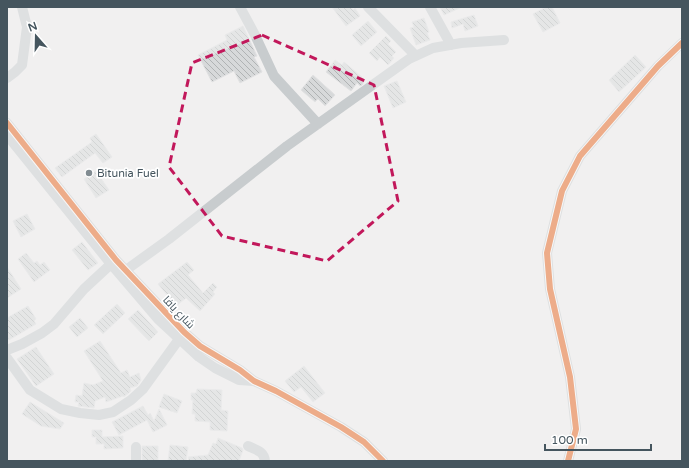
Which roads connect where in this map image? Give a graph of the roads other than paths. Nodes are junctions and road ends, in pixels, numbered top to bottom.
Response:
1 (22, 7) edge
2 (240, 7) edge
3 (368, 7) edge
4 (430, 7) edge
5 (504, 40) dead end
6 (682, 43) edge
7 (451, 45) junction
8 (416, 56) junction
9 (7, 78) edge
10 (7, 123) edge
11 (318, 124) junction
12 (7, 135) edge
13 (111, 264) junction
14 (126, 270) junction
15 (181, 336) junction
16 (7, 350) edge
17 (7, 358) edge
18 (248, 446) dead end
19 (136, 447) dead end
20 (136, 461) edge
21 (265, 461) edge
22 (383, 461) edge
23 (568, 461) edge

1 - 9 street
2 - 11 street
3 - 8 street
4 - 7 street
5 - 7 street
6 - 23 street
7 - 8 street
8 - 11 street
10 - 14 street, شارع يافا
11 - 14 street
12 - 13 street
13 - 15 street
13 - 16 street
14 - 15 street, شارع يافا
15 - 17 street
15 - 22 street, شارع يافا
18 - 21 street
19 - 20 street

